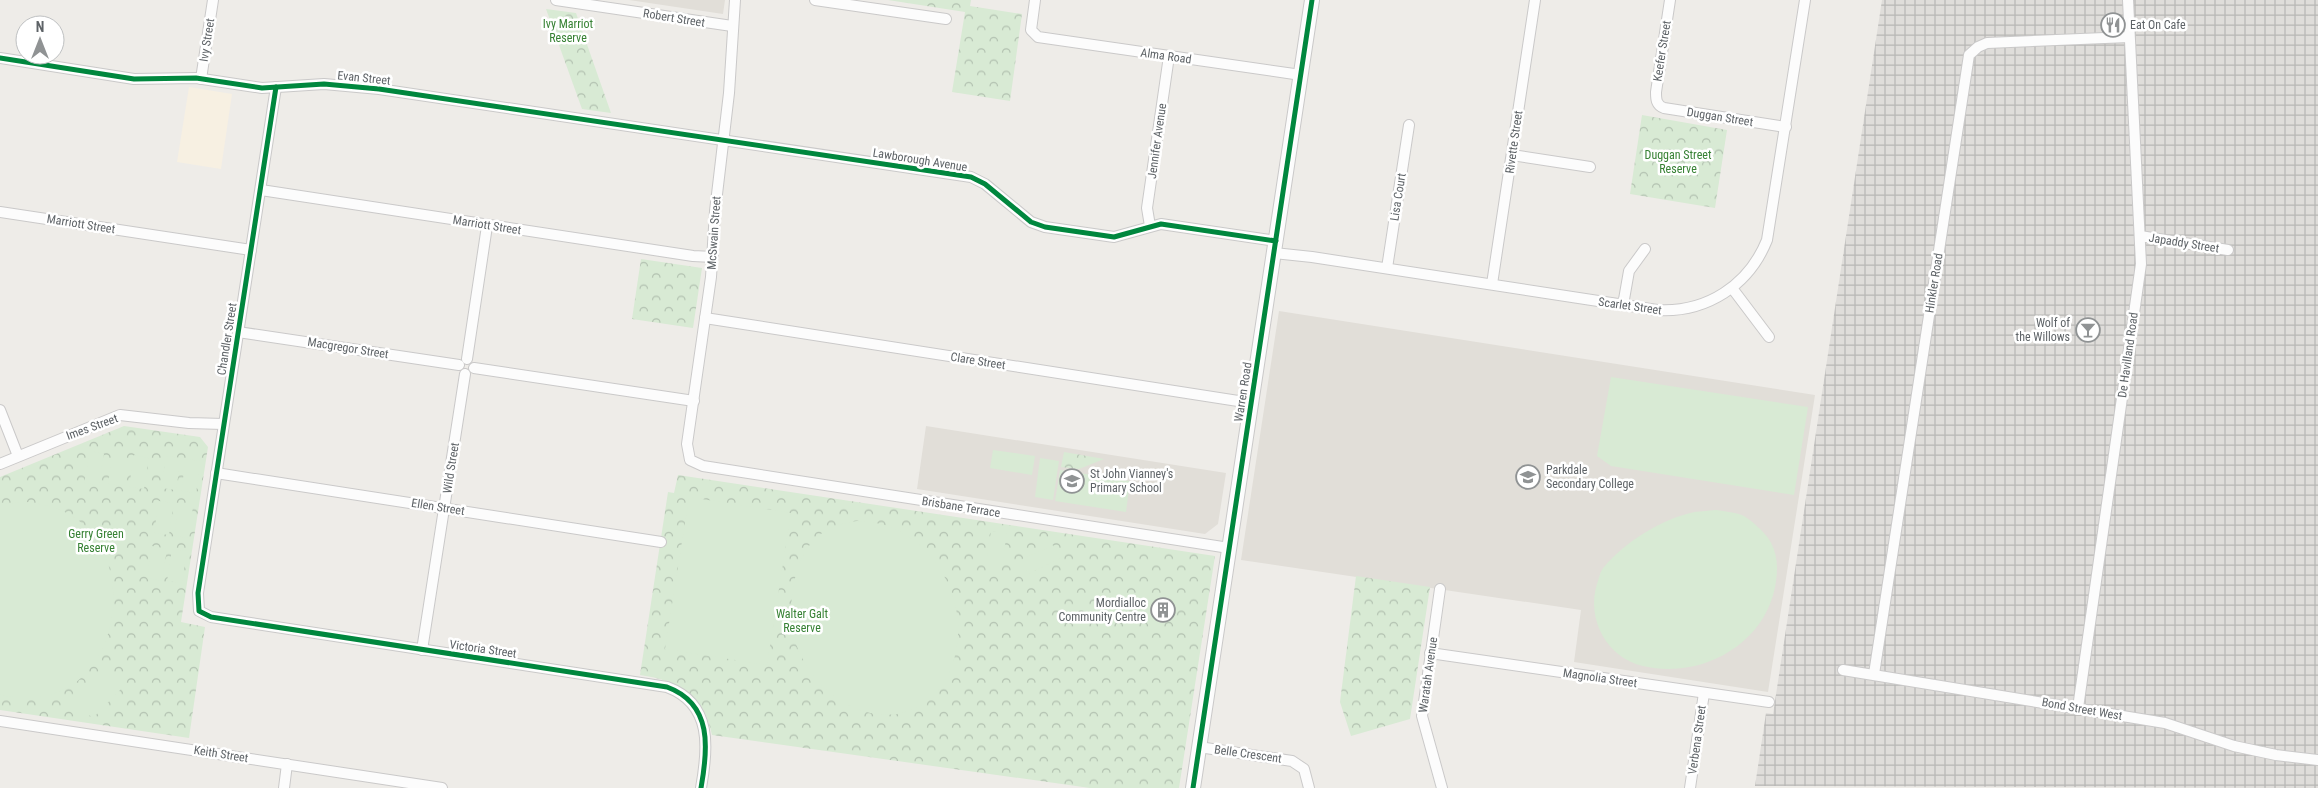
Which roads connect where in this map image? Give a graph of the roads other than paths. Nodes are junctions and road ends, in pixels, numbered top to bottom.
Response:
1 (214, 0) edge
2 (556, 0) edge
3 (735, 0) edge
4 (815, 0) edge
5 (1035, 0) edge
6 (1312, 0) edge
7 (1535, 0) edge
8 (1670, 0) edge
9 (1805, 0) edge
10 (2128, 0) edge
11 (946, 19) dead end
12 (732, 26) junction
13 (2129, 36) junction
14 (1169, 56) junction
15 (0, 58) edge
16 (1301, 75) junction
17 (201, 79) junction
18 (276, 87) junction
19 (1657, 102) joint
20 (1409, 126) dead end
21 (1786, 127) junction
22 (724, 141) junction
23 (1512, 155) junction
24 (1590, 167) dead end
25 (262, 190) junction
26 (0, 212) edge
27 (488, 226) junction
28 (1150, 226) junction
29 (2140, 236) junction
30 (1275, 247) junction
31 (1645, 248) dead end
32 (251, 250) junction
33 (2228, 250) dead end
34 (713, 257) junction
35 (1387, 268) junction
36 (1492, 284) junction
37 (1732, 288) junction
38 (1623, 305) junction
39 (705, 318) junction
40 (238, 332) junction
41 (1769, 337) dead end
42 (466, 366) junction
43 (694, 401) junction
44 (1251, 403) junction
45 (0, 410) edge
46 (222, 429) junction
47 (18, 456) junction
48 (693, 462) joint
49 (0, 464) edge
50 (216, 473) junction
51 (444, 508) junction
52 (661, 542) dead end
53 (1229, 548) junction
54 (1440, 589) dead end
55 (198, 594) joint
56 (422, 650) junction
57 (1430, 653) junction
58 (1843, 670) dead end
59 (1874, 674) junction
60 (1704, 693) junction
61 (1769, 702) dead end
62 (2078, 708) junction
63 (0, 720) edge
64 (1199, 747) junction
65 (2318, 760) edge
66 (287, 764) junction
67 (284, 788) edge
68 (442, 788) edge
69 (702, 788) edge
70 (1193, 788) edge
71 (1309, 788) edge
72 (1442, 788) edge
73 (1690, 788) edge

1 - 17 street, Ivy Street
2 - 12 street, Robert Street
3 - 12 street, McSwain Street
4 - 11 street
5 - 14 street, Alma Road
6 - 16 street, Warren Road
7 - 23 street, Rivette Street
8 - 19 street, Keefer Street
9 - 21 street, Scarlet Street
10 - 13 street, De Havilland Road
12 - 22 street, McSwain Street
13 - 29 street, De Havilland Road
13 - 59 street, Hinkler Road
14 - 16 street, Alma Road
14 - 28 street, Jennifer Avenue
15 - 17 street, Evan Street
16 - 30 street, Warren Road
17 - 18 street, Evan Street
18 - 22 street, Evan Street
18 - 25 street, Chandler Street
19 - 21 street, Duggan Street
20 - 35 street, Lisa Court
21 - 37 street, Scarlet Street
22 - 28 street, Lawborough Avenue
22 - 34 street, McSwain Street
23 - 24 street
23 - 36 street, Rivette Street
25 - 27 street, Marriott Street
25 - 32 street, Chandler Street
26 - 32 street, Marriott Street
27 - 34 street, Marriott Street
27 - 42 street, Wild Street
28 - 30 street, Lawborough Avenue
29 - 33 street, Japaddy Street
29 - 62 street, De Havilland Road
30 - 35 street, Scarlet Street
30 - 44 street, Warren Road
31 - 38 street
32 - 40 street, Chandler Street
34 - 39 street, McSwain Street
35 - 36 street, Scarlet Street
36 - 38 street, Scarlet Street
37 - 38 street, Scarlet Street
37 - 41 street
39 - 43 street, McSwain Street
39 - 44 street, Clare Street
40 - 42 street, Macgregor Street
40 - 46 street, Chandler Street
42 - 43 street, Macgregor Street
42 - 51 street, Wild Street
43 - 48 street, McSwain Street
44 - 53 street, Warren Road
45 - 47 street
46 - 47 street, Imes Street
46 - 50 street, Chandler Street
47 - 49 street, Imes Street
48 - 53 street, Brisbane Terrace
50 - 51 street, Ellen Street
50 - 55 street, Chandler Street
51 - 52 street, Ellen Street
51 - 56 street, Wild Street
53 - 64 street, Warren Road
54 - 57 street, Waratah Avenue
55 - 56 street, Victoria Street
56 - 69 street, Victoria Street
57 - 60 street, Magnolia Street
57 - 72 street, Waratah Avenue
58 - 59 street, Bond Street West
59 - 62 street, Bond Street West
60 - 61 street, Magnolia Street
60 - 73 street, Verbena Street
62 - 65 street, Bond Street West
63 - 66 street, Keith Street
64 - 70 street, Warren Road
64 - 71 street, Belle Crescent
66 - 67 street
66 - 68 street, Keith Street

